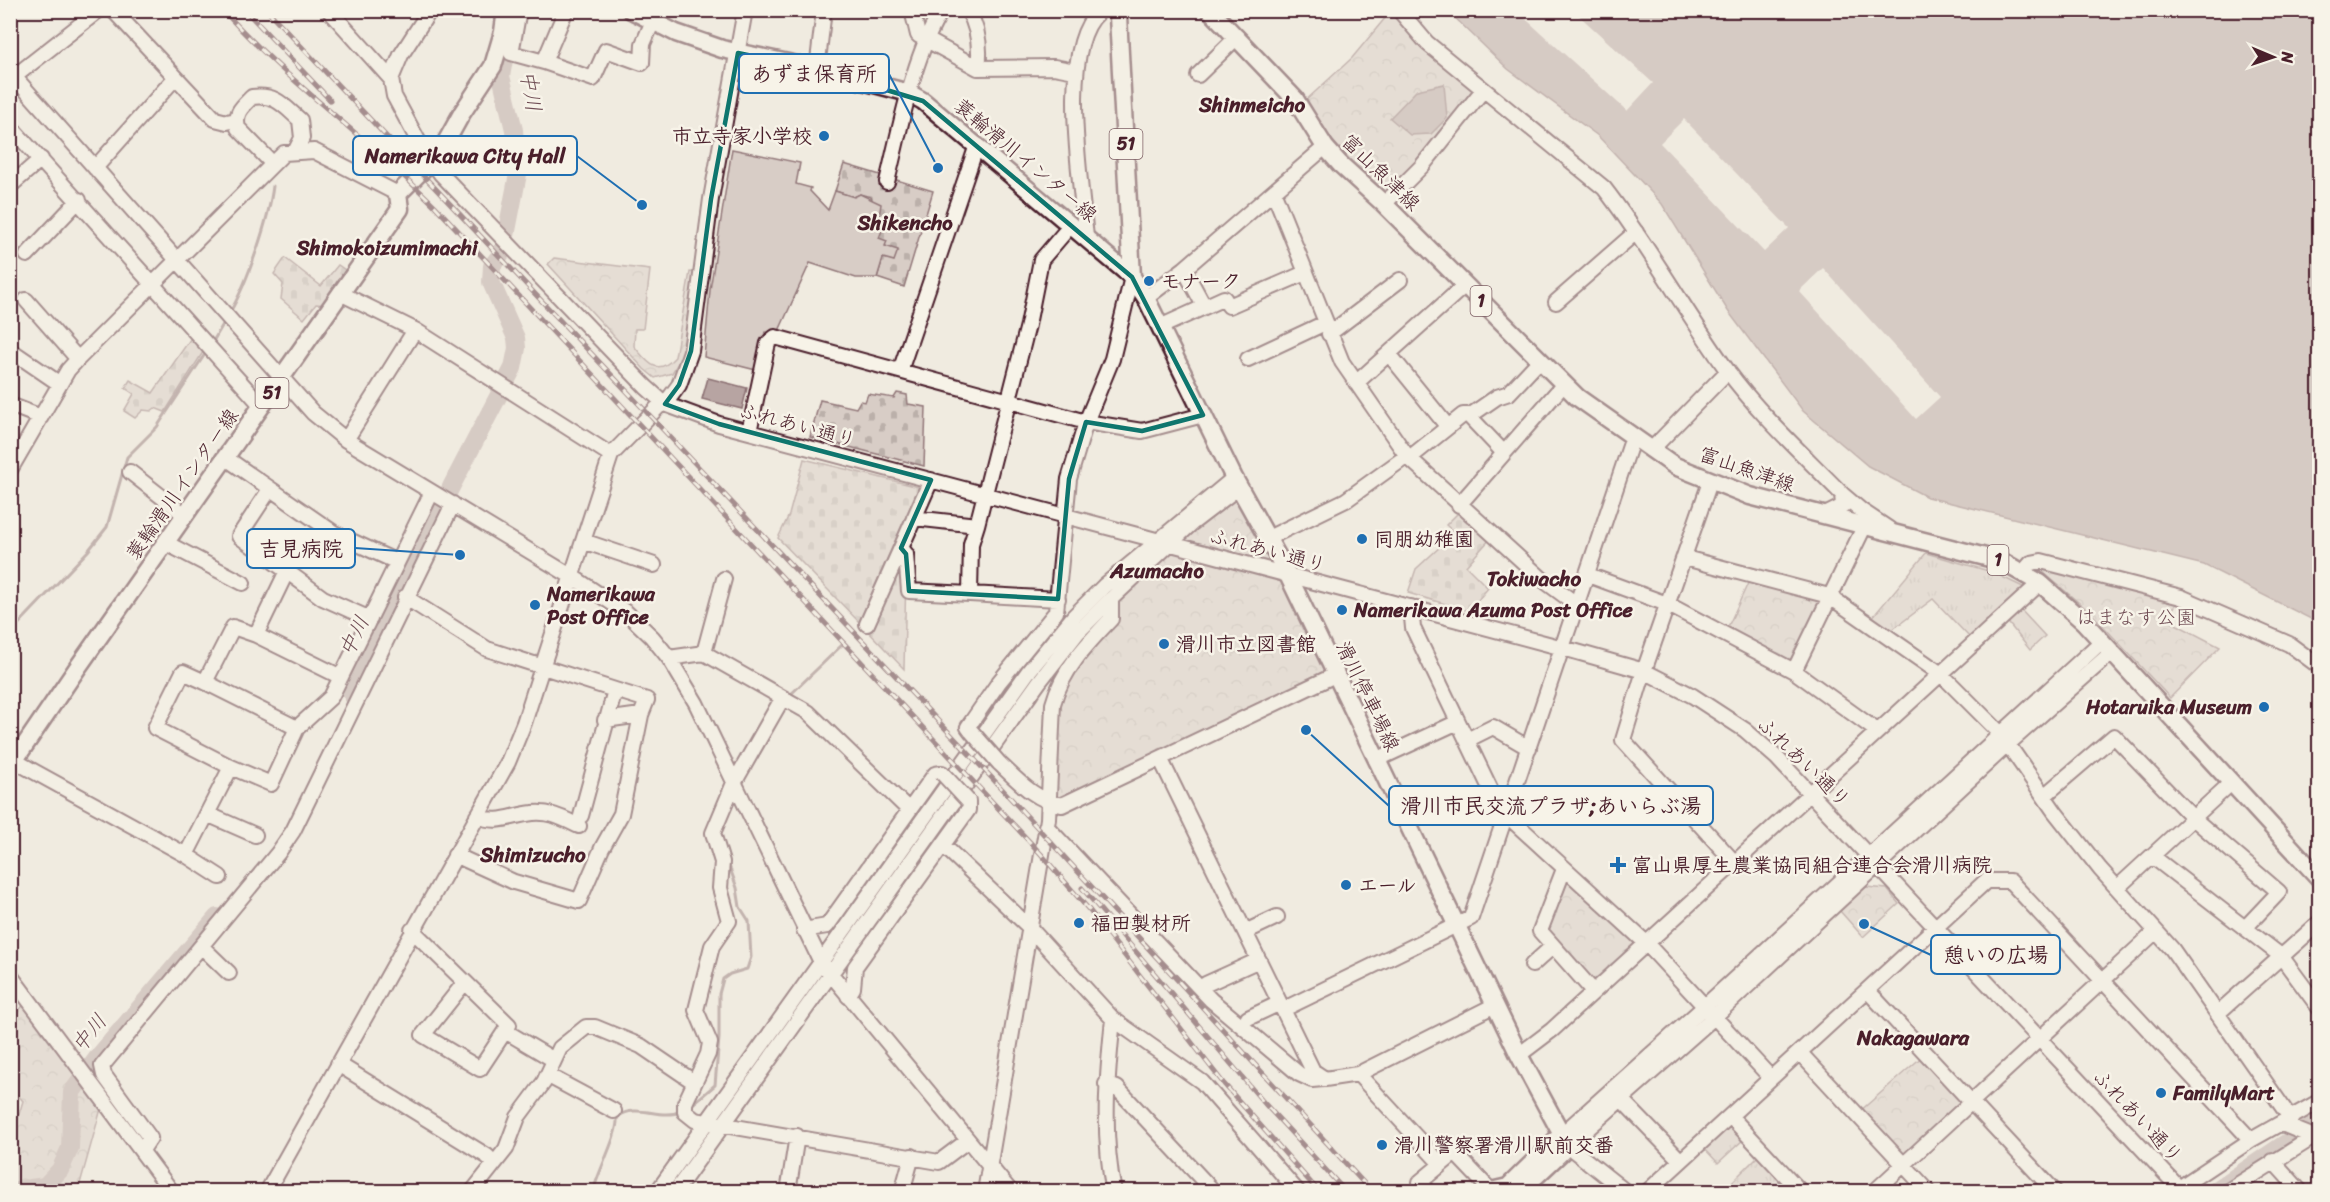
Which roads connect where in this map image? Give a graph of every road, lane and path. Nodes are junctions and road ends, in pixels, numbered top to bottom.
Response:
1 (113, 10) edge
2 (329, 10) edge
3 (430, 10) edge
4 (506, 10) edge
5 (519, 10) edge
6 (566, 10) edge
7 (631, 10) edge
8 (745, 10) edge
9 (824, 10) edge
10 (912, 10) edge
11 (942, 10) edge
12 (968, 10) edge
13 (1119, 10) edge
14 (1210, 10) edge
15 (1399, 10) edge
16 (1099, 11) edge
17 (89, 13) edge
18 (653, 21) junction
19 (1237, 37) junction
20 (928, 41) junction
21 (738, 53) junction
22 (544, 62) junction
23 (978, 68) junction
24 (818, 69) junction
25 (1075, 71) junction
26 (1198, 75) dead end
27 (12, 76) edge
28 (175, 78) junction
29 (391, 79) junction
30 (1484, 90) junction
31 (909, 93) junction
32 (236, 120) junction
33 (10, 126) edge
34 (976, 145) junction
35 (1325, 147) junction
36 (296, 150) junction
37 (41, 159) junction
38 (431, 162) junction
39 (273, 164) junction
40 (95, 168) junction
41 (887, 182) dead end
42 (10, 186) edge
43 (1274, 193) junction
44 (398, 194) junction
45 (79, 200) junction
46 (1384, 204) junction
47 (1071, 225) junction
48 (1636, 232) junction
49 (1086, 238) junction
50 (27, 255) dead end
51 (178, 261) junction
52 (1185, 269) junction
53 (1305, 273) junction
54 (1132, 277) junction
55 (1400, 280) dead end
56 (154, 283) junction
57 (1465, 285) junction
58 (340, 293) junction
59 (1146, 298) junction
60 (26, 300) dead end
61 (1556, 302) dead end
62 (1203, 304) dead end
63 (1160, 327) junction
64 (1327, 329) junction
65 (415, 330) junction
66 (16, 354) dead end
67 (1389, 354) junction
68 (78, 359) junction
69 (1248, 359) dead end
70 (1540, 360) junction
71 (900, 371) junction
72 (1728, 371) junction
73 (282, 379) junction
74 (1356, 383) junction
75 (60, 384) junction
76 (1564, 384) junction
77 (1010, 401) junction
78 (665, 404) junction
79 (10, 405) edge
80 (262, 406) junction
81 (1203, 415) junction
82 (1468, 415) junction
83 (41, 417) junction
84 (1086, 422) junction
85 (1448, 427) junction
86 (749, 432) junction
87 (1633, 437) junction
88 (346, 440) junction
89 (1651, 450) junction
90 (1504, 453) junction
91 (611, 455) junction
92 (1407, 456) junction
93 (226, 459) junction
94 (11, 470) edge
95 (130, 472) dead end
96 (931, 480) junction
97 (1236, 482) junction
98 (1710, 482) junction
99 (270, 489) junction
100 (1842, 494) junction
101 (985, 495) junction
102 (444, 499) junction
103 (1459, 505) junction
104 (185, 515) junction
105 (1825, 515) junction
106 (1065, 516) junction
107 (914, 518) junction
108 (977, 525) junction
109 (1864, 525) junction
110 (1893, 532) junction
111 (1266, 539) junction
112 (583, 541) junction
113 (1155, 541) junction
114 (166, 543) junction
115 (1169, 545) junction
116 (900, 548) junction
117 (1685, 558) junction
118 (397, 562) junction
119 (654, 565) dead end
120 (2024, 571) junction
121 (286, 573) junction
122 (1288, 575) junction
123 (1588, 575) junction
124 (572, 576) junction
125 (724, 579) dead end
126 (2040, 583) junction
127 (243, 584) dead end
128 (970, 594) junction
129 (1829, 596) junction
130 (405, 597) junction
131 (1058, 599) junction
132 (1111, 599) junction
133 (1576, 604) junction
134 (1667, 604) junction
135 (1411, 607) junction
136 (370, 619) junction
137 (867, 624) dead end
138 (256, 635) junction
139 (1563, 648) junction
140 (2106, 648) junction
141 (704, 654) junction
142 (669, 658) junction
143 (541, 666) junction
144 (2319, 667) edge
145 (1644, 671) junction
146 (1794, 672) junction
147 (1941, 674) junction
148 (1335, 675) junction
149 (341, 677) junction
150 (205, 682) junction
151 (615, 690) junction
152 (782, 699) junction
153 (641, 715) junction
154 (605, 720) junction
155 (1458, 722) junction
156 (297, 728) junction
157 (1877, 731) junction
158 (2004, 739) junction
159 (1467, 740) junction
160 (1529, 748) junction
161 (1161, 760) junction
162 (1376, 760) junction
163 (13, 764) edge
164 (231, 767) junction
165 (734, 783) junction
166 (2231, 783) junction
167 (1811, 792) junction
168 (2044, 796) junction
169 (1049, 803) junction
170 (909, 810) junction
171 (1507, 813) junction
172 (207, 814) junction
173 (477, 816) junction
174 (2193, 818) junction
175 (1046, 826) junction
176 (255, 836) dead end
177 (944, 845) junction
178 (186, 855) junction
179 (455, 855) junction
180 (2152, 856) junction
181 (1873, 860) junction
182 (1734, 862) junction
183 (1564, 869) junction
184 (220, 877) dead end
185 (2319, 879) edge
186 (2117, 888) junction
187 (1276, 917) dead end
188 (2319, 922) edge
189 (1028, 926) junction
190 (1457, 926) junction
191 (1936, 928) junction
192 (2245, 928) junction
193 (412, 930) junction
194 (804, 930) junction
195 (1245, 932) junction
196 (2156, 932) junction
197 (1645, 942) junction
198 (201, 946) junction
199 (1553, 946) junction
200 (2281, 956) junction
201 (1259, 960) junction
202 (821, 962) junction
203 (1532, 965) dead end
204 (229, 973) dead end
205 (10, 975) edge
206 (830, 975) junction
207 (2104, 981) junction
208 (465, 982) junction
209 (1206, 984) dead end
210 (1867, 990) junction
211 (1593, 991) junction
212 (848, 996) junction
213 (1495, 1005) junction
214 (1282, 1006) junction
215 (2319, 1009) edge
216 (1708, 1013) junction
217 (2218, 1013) junction
218 (1248, 1018) dead end
219 (1113, 1019) junction
220 (505, 1031) junction
221 (2040, 1038) junction
222 (1800, 1053) junction
223 (1519, 1055) junction
224 (554, 1059) junction
225 (338, 1064) junction
226 (1358, 1074) junction
227 (547, 1075) junction
228 (1771, 1078) junction
229 (1325, 1079) junction
230 (694, 1082) junction
231 (1106, 1084) junction
232 (1621, 1099) junction
233 (2319, 1101) edge
234 (1972, 1102) junction
235 (614, 1111) dead end
236 (1731, 1117) junction
237 (707, 1122) junction
238 (2288, 1123) junction
239 (722, 1125) junction
240 (797, 1136) junction
241 (2316, 1136) edge
242 (2251, 1140) junction
243 (967, 1141) junction
244 (1564, 1141) junction
245 (142, 1150) junction
246 (912, 1156) junction
247 (1681, 1161) junction
248 (2273, 1161) junction
249 (494, 1163) junction
250 (1441, 1164) junction
251 (1904, 1165) junction
252 (989, 1166) junction
253 (2178, 1190) edge
254 (172, 1191) edge
255 (267, 1191) edge
256 (472, 1191) edge
257 (657, 1191) edge
258 (675, 1191) edge
259 (788, 1191) edge
260 (902, 1191) edge
261 (985, 1191) edge
262 (1011, 1191) edge
263 (1114, 1191) edge
264 (1214, 1191) edge
265 (1298, 1191) edge
266 (1429, 1191) edge
267 (1491, 1191) edge
268 (1519, 1191) edge
269 (1626, 1191) edge
270 (1647, 1191) edge
271 (1801, 1191) edge
272 (1874, 1191) edge
273 (1929, 1191) edge
274 (2055, 1191) edge
275 (2226, 1191) edge
276 (2301, 1191) edge

1 - 28 street
2 - 29 street, ふれあい通り
3 - 29 street
4 - 38 main road
5 - 22 street
6 - 22 street
7 - 18 main road, 蓑輪滑川インター線
8 - 21 street
9 - 24 street
10 - 20 street
11 - 20 street
12 - 23 street
13 - 16 street
13 - 54 main road, 蓑輪滑川インター線 / 51
14 - 19 main road, 富山魚津線 / 1
15 - 30 street
16 - 25 street
17 - 27 street
18 - 21 main road, 蓑輪滑川インター線
18 - 22 street
19 - 26 street
19 - 35 main road, 富山魚津線 / 1
20 - 23 street
20 - 31 street
21 - 24 main road, 蓑輪滑川インター線
21 - 78 street
23 - 25 street
24 - 31 main road, 蓑輪滑川インター線
25 - 49 street
27 - 40 street
28 - 32 street
28 - 40 street
29 - 38 street, ふれあい通り
30 - 46 street
30 - 48 street
31 - 34 main road, 蓑輪滑川インター線
31 - 41 street
32 - 36 street
32 - 39 street
33 - 37 street
34 - 47 main road, 蓑輪滑川インター線
34 - 71 street
35 - 43 street
35 - 46 main road, 富山魚津線 / 1
36 - 39 street
36 - 44 street
37 - 42 street
37 - 45 street
38 - 44 main road
38 - 78 street, ふれあい通り
39 - 51 street
40 - 51 street
43 - 52 street
43 - 53 street
44 - 58 main road, 蓑輪滑川インター線 / 51
45 - 50 street
45 - 56 street
46 - 57 main road, 富山魚津線 / 1
47 - 49 main road, 蓑輪滑川インター線
47 - 77 street
48 - 61 street
48 - 72 street
49 - 54 main road, 蓑輪滑川インター線
51 - 56 street
51 - 73 street
52 - 59 street
52 - 62 street
53 - 63 street
53 - 64 street
54 - 59 main road, 滑川停車場線
54 - 84 street
55 - 64 street
56 - 68 street
56 - 80 street
57 - 67 street
57 - 70 main road, 富山魚津線 / 1
58 - 65 street
58 - 73 main road, 蓑輪滑川インター線 / 51
59 - 63 main road, 滑川停車場線
60 - 68 street
63 - 81 main road, 滑川停車場線
64 - 69 street
64 - 74 street
65 - 88 street
65 - 91 street
66 - 75 street
67 - 74 street
67 - 85 street
68 - 75 street
70 - 76 main road, 富山魚津線 / 1
70 - 82 street
71 - 77 street
71 - 86 street
72 - 89 street
72 - 100 street
73 - 80 main road, 蓑輪滑川インター線 / 51
73 - 88 street
74 - 92 street
75 - 83 street
76 - 87 main road, 富山魚津線 / 1
76 - 90 street
77 - 84 street
77 - 101 street
78 - 86 street, ふれあい通り
78 - 91 street
79 - 83 street
80 - 93 main road, 蓑輪滑川インター線 / 51
81 - 84 street
81 - 97 main road, 滑川停車場線
82 - 85 street
82 - 90 street
83 - 94 street
84 - 106 street
85 - 92 street
86 - 96 street, ふれあい通り
87 - 89 main road, 富山魚津線 / 1
87 - 123 street
88 - 102 street
89 - 98 main road, 富山魚津線 / 1
90 - 103 street
91 - 112 street
92 - 103 street
92 - 111 street
93 - 99 street
93 - 104 main road, 蓑輪滑川インター線 / 51
95 - 104 street
96 - 101 street, ふれあい通り
96 - 107 street
97 - 111 main road, 滑川停車場線
97 - 113 street
97 - 115 street
98 - 105 main road, 富山魚津線 / 1
98 - 117 street
99 - 118 street
99 - 121 street
100 - 105 street
100 - 110 street
101 - 106 street, ふれあい通り
101 - 108 street
102 - 118 street
102 - 124 street
102 - 130 street
103 - 133 street
104 - 114 main road, 蓑輪滑川インター線 / 51
105 - 109 main road, 富山魚津線 / 1
106 - 113 street, ふれあい通り
106 - 131 street
107 - 108 street
107 - 116 street
108 - 128 street
109 - 110 main road, 富山魚津線 / 1
109 - 129 street
110 - 120 main road, 富山魚津線 / 1
111 - 122 main road, 滑川停車場線
112 - 119 street
112 - 124 street
113 - 115 street, ふれあい通り
113 - 202 street
114 - 127 street
114 - 163 main road, 蓑輪滑川インター線 / 51
115 - 122 street, ふれあい通り
115 - 132 street
116 - 128 street
116 - 137 street
117 - 129 street
117 - 134 street
118 - 136 street
120 - 126 main road, 富山魚津線 / 1
120 - 144 street
121 - 136 street
121 - 138 street
122 - 135 street, ふれあい通り
122 - 148 main road, 滑川停車場線
123 - 133 street
123 - 134 street
124 - 142 street
124 - 143 street
125 - 141 street
126 - 140 main road, 富山魚津線 / 1
126 - 147 street
128 - 131 street
129 - 146 street
129 - 147 street
130 - 143 street
130 - 198 street
131 - 169 street, bridge
132 - 169 street
132 - 206 street
133 - 139 street
134 - 145 street
134 - 146 street
135 - 139 street, ふれあい通り
135 - 155 street
136 - 149 street
138 - 149 street
138 - 150 street
139 - 145 street, ふれあい通り
139 - 160 street
140 - 158 street
140 - 166 main road, 富山魚津線 / 1
141 - 142 street
141 - 152 street
142 - 165 street
143 - 151 street
143 - 173 street
145 - 167 street, ふれあい通り
145 - 182 street
146 - 157 street
147 - 157 street
147 - 158 street
148 - 161 street
148 - 162 main road, 滑川停車場線
149 - 156 street
150 - 156 street
150 - 164 street
151 - 153 street
151 - 154 street
152 - 165 street
152 - 170 street
153 - 154 street
153 - 179 street
154 - 173 street
155 - 159 street
155 - 162 street
156 - 164 street
157 - 167 street
158 - 168 street
158 - 181 street
159 - 160 street
159 - 171 street
160 - 171 street
161 - 169 street
161 - 195 street
162 - 190 main road, 滑川停車場線
163 - 178 street
164 - 172 street
165 - 194 street
165 - 230 street
166 - 174 street
166 - 185 main road, 富山魚津線 / 1
167 - 181 street, ふれあい通り
167 - 182 street
168 - 174 street
168 - 186 street
169 - 175 street
170 - 177 street, bridge
170 - 194 street
171 - 183 street
171 - 190 street
172 - 176 street
172 - 178 street
173 - 179 street
174 - 180 street
174 - 192 street
175 - 189 street
175 - 229 street
177 - 189 street
177 - 212 street
178 - 184 street
179 - 193 street
180 - 186 street
180 - 192 street
181 - 191 street, ふれあい通り
181 - 216 street
182 - 197 street
183 - 197 street
183 - 199 street
186 - 196 street
187 - 195 street
188 - 200 street
189 - 219 street
189 - 252 street
190 - 213 main road, 滑川停車場線
190 - 214 street
191 - 207 street
191 - 210 street
191 - 221 street, ふれあい通り
192 - 200 street
193 - 208 street
193 - 225 street
194 - 202 street
195 - 201 street
196 - 207 street
196 - 217 street
197 - 211 street
197 - 216 street
198 - 204 street
198 - 245 street
199 - 203 street
199 - 211 street
200 - 215 street
200 - 217 street
201 - 209 street
201 - 214 street
202 - 206 street
202 - 237 street
205 - 245 street
206 - 212 street
206 - 239 street
207 - 221 street
207 - 242 street
208 - 220 street
208 - 220 street
210 - 222 street
210 - 234 street
211 - 223 street
212 - 243 street
213 - 223 main road, 滑川停車場線
213 - 226 street
214 - 218 street
214 - 229 street
216 - 228 street
216 - 232 street
216 - 244 street
217 - 238 street
219 - 231 street
219 - 265 street
220 - 224 street
221 - 234 street
221 - 253 street, ふれあい通り
222 - 228 street
222 - 251 street
223 - 244 main road, 滑川停車場線
224 - 227 street
224 - 230 street
225 - 249 street
225 - 255 street
226 - 229 street
226 - 250 street
227 - 235 street
227 - 249 street
228 - 236 street
230 - 237 street
231 - 263 street
231 - 264 street
232 - 244 street
232 - 247 street
233 - 238 street
234 - 251 street
234 - 274 street
236 - 247 street
236 - 271 street
237 - 239 street
237 - 257 street
238 - 241 street
238 - 242 street
239 - 240 street
239 - 258 street
240 - 246 street
240 - 259 street
241 - 248 street
242 - 253 street
243 - 246 street
243 - 252 street
244 - 267 main road
244 - 268 main road
244 - 269 street
245 - 254 street
246 - 260 street
247 - 270 street
248 - 275 street
248 - 276 street
249 - 256 street
250 - 266 street
250 - 267 street
251 - 272 street
251 - 273 street
252 - 261 street
252 - 262 street

